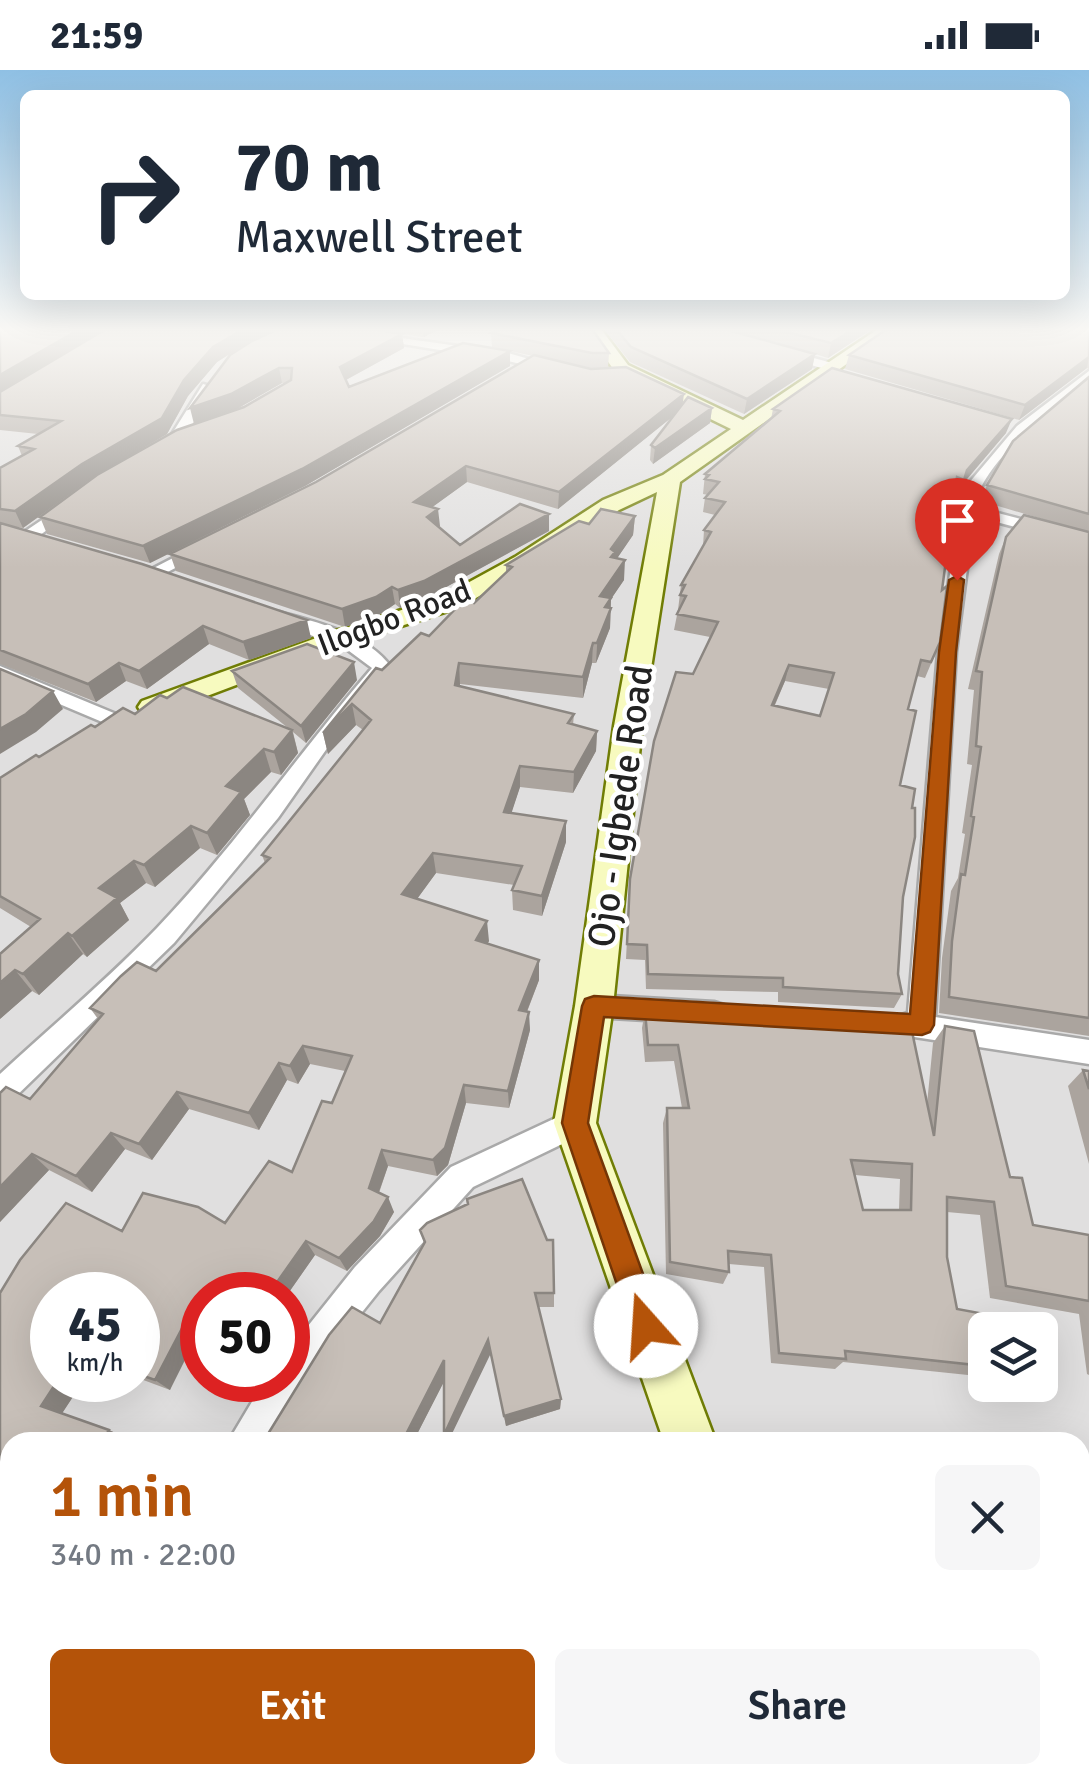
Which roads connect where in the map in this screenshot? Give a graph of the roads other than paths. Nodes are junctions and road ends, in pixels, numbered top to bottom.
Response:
1 (192, 409) edge
2 (698, 409) edge
3 (773, 409) edge
4 (1040, 409) edge
5 (742, 427) junction
6 (204, 429) edge
7 (175, 440) junction
8 (143, 458) edge
9 (670, 479) junction
10 (86, 495) edge
11 (966, 508) junction
12 (216, 541) edge
13 (1089, 542) edge
14 (64, 546) edge
15 (189, 586) edge
16 (264, 612) edge
17 (338, 638) junction
18 (0, 672) edge
19 (114, 720) junction
20 (86, 736) edge
21 (594, 1006) junction
22 (748, 1015) edge
23 (883, 1022) edge
24 (922, 1025) junction
25 (1089, 1052) edge
26 (0, 1093) edge
27 (575, 1123) junction
28 (310, 1350) edge
29 (272, 1402) edge
30 (253, 1432) edge
31 (686, 1432) edge

1 - 7 street
2 - 5 main road
3 - 5 main road
4 - 11 street
5 - 9 main road
6 - 7 street
7 - 8 street
9 - 17 main road, Ilogbo Road
9 - 21 main road, Ojo - Igbede Road
10 - 14 street
11 - 13 street
11 - 24 street
12 - 15 street
16 - 17 street
17 - 19 main road, Ilogbo Road
17 - 26 street
18 - 19 street
19 - 20 main road, Ilogbo Road
21 - 22 street
21 - 27 main road, Ojo - Igbede Road
23 - 24 street
24 - 25 street
27 - 28 street
27 - 31 main road, Ojo - Igbede Road
29 - 30 street

